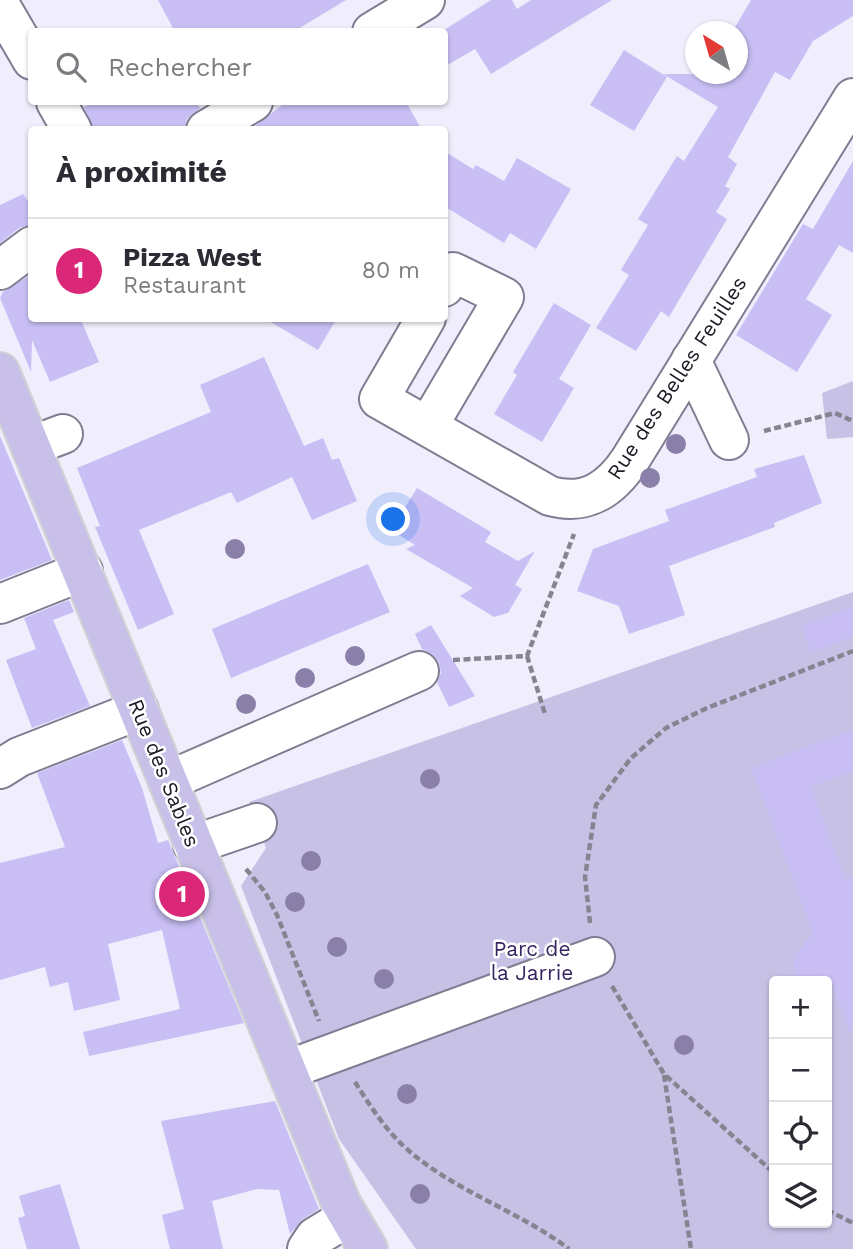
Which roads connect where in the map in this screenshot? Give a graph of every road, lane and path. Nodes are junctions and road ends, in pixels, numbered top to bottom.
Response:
1 (420, 1) edge
2 (0, 5) edge
3 (378, 28) edge
4 (28, 53) edge
5 (853, 98) edge
6 (58, 105) edge
7 (248, 105) edge
8 (70, 126) edge
9 (213, 126) edge
10 (28, 249) edge
11 (0, 270) edge
12 (448, 280) edge
13 (424, 322) edge
14 (691, 360) junction
15 (0, 372) edge
16 (853, 421) edge
17 (428, 426) junction
18 (729, 440) joint
19 (588, 497) junction
20 (83, 571) junction
21 (0, 604) edge
22 (853, 651) edge
23 (527, 656) junction
24 (419, 671) joint
25 (139, 710) junction
26 (545, 714) dead end
27 (0, 769) edge
28 (168, 781) junction
29 (257, 823) dead end
30 (193, 845) junction
31 (595, 957) junction
32 (287, 1070) junction
33 (664, 1074) junction
34 (769, 1168) edge
35 (832, 1212) edge
36 (348, 1217) junction
37 (853, 1223) edge
38 (307, 1249) edge
39 (368, 1249) edge
40 (691, 1249) edge

1 - 3 street
2 - 4 street
5 - 14 street, Rue des Belles Feuilles
6 - 8 street
7 - 9 street
10 - 11 street
12 - 17 street
13 - 17 street, Rue des Belles Feuilles
14 - 18 street
14 - 19 street, Rue des Belles Feuilles
15 - 20 main road, Rue des Sables
16 - 18 path
17 - 19 street, Rue des Belles Feuilles
19 - 23 path
20 - 21 street
20 - 25 main road, Rue des Sables
22 - 31 path
23 - 24 path
23 - 26 path
24 - 28 street
25 - 27 street
25 - 28 main road, Rue des Sables
28 - 30 main road, Rue des Sables
29 - 30 street
30 - 32 main road, Rue des Sables
31 - 32 street
31 - 33 path
32 - 36 main road, Rue des Sables
33 - 34 path
33 - 40 path
35 - 37 path
36 - 38 street
36 - 39 main road, Rue des Sables

